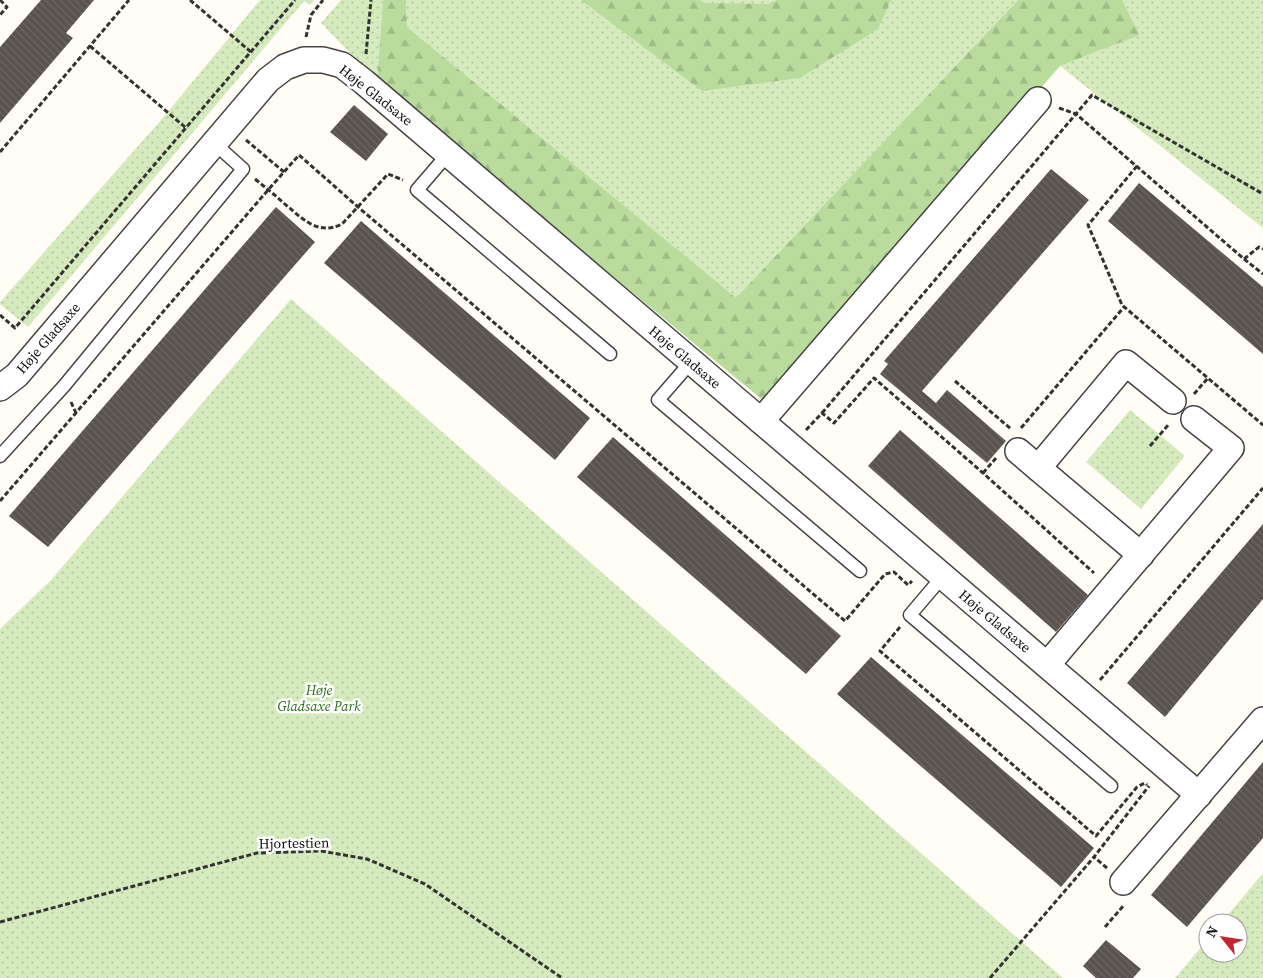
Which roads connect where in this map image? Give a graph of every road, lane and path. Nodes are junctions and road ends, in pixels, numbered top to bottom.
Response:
1 (0, 0) edge
2 (129, 0) edge
3 (190, 0) edge
4 (295, 0) edge
5 (323, 0) edge
6 (371, 0) edge
7 (0, 16) edge
8 (90, 46) junction
9 (251, 52) junction
10 (301, 61) junction
11 (364, 82) junction
12 (1038, 100) joint
13 (1076, 114) junction
14 (186, 128) junction
15 (222, 134) junction
16 (0, 152) edge
17 (448, 154) junction
18 (1137, 166) junction
19 (243, 169) junction
20 (284, 172) junction
21 (419, 188) junction
22 (268, 190) junction
23 (1263, 194) edge
24 (358, 207) junction
25 (1263, 249) edge
26 (1244, 259) junction
27 (1263, 274) edge
28 (1124, 307) junction
29 (0, 315) edge
30 (610, 354) dead end
31 (691, 362) junction
32 (955, 381) dead end
33 (0, 388) edge
34 (1173, 401) dead end
35 (822, 413) junction
36 (1194, 419) dead end
37 (761, 421) junction
38 (1263, 425) edge
39 (791, 447) junction
40 (1009, 452) joint
41 (0, 456) edge
42 (1038, 468) junction
43 (983, 473) junction
44 (1263, 488) edge
45 (0, 501) edge
46 (1141, 555) junction
47 (860, 571) dead end
48 (885, 574) dead end
49 (943, 576) junction
50 (1112, 589) junction
51 (910, 615) junction
52 (1047, 665) junction
53 (1085, 698) junction
54 (1263, 720) edge
55 (1111, 786) dead end
56 (1149, 786) dead end
57 (1137, 787) dead end
58 (1199, 795) junction
59 (1094, 857) junction
60 (1123, 882) joint
61 (0, 922) edge
62 (562, 978) edge
63 (990, 978) edge

1 - 7 path
2 - 8 path
3 - 9 path
4 - 9 path
5 - 10 path
6 - 11 path
8 - 14 path
8 - 16 path
9 - 14 path
10 - 11 street, Høje Gladsaxe
10 - 15 street, Høje Gladsaxe
11 - 17 street, Høje Gladsaxe
12 - 13 path
12 - 37 street
13 - 18 path
13 - 23 path
13 - 35 path
14 - 29 path
15 - 19 lane
15 - 20 path
15 - 33 street, Høje Gladsaxe
17 - 21 lane
17 - 31 street, Høje Gladsaxe
18 - 26 path
18 - 28 path
19 - 22 path
19 - 41 lane
20 - 22 path
20 - 24 path
21 - 24 path
21 - 30 lane
22 - 24 path
22 - 45 path
24 - 48 path
25 - 26 path
26 - 27 path
28 - 32 path
28 - 38 path
31 - 37 street, Høje Gladsaxe
31 - 47 lane
34 - 42 street
35 - 39 path
35 - 43 path
36 - 46 street
37 - 39 street, Høje Gladsaxe
39 - 49 street, Høje Gladsaxe
40 - 42 street
40 - 43 path
42 - 46 street
43 - 50 path
44 - 53 path
46 - 50 street
49 - 51 lane
49 - 52 street, Høje Gladsaxe
50 - 52 street
51 - 55 lane
51 - 57 path
52 - 53 street, Høje Gladsaxe
53 - 58 street, Høje Gladsaxe
54 - 58 street
56 - 59 path
58 - 60 street
59 - 60 path
59 - 63 path
61 - 62 path, Hjortestien

